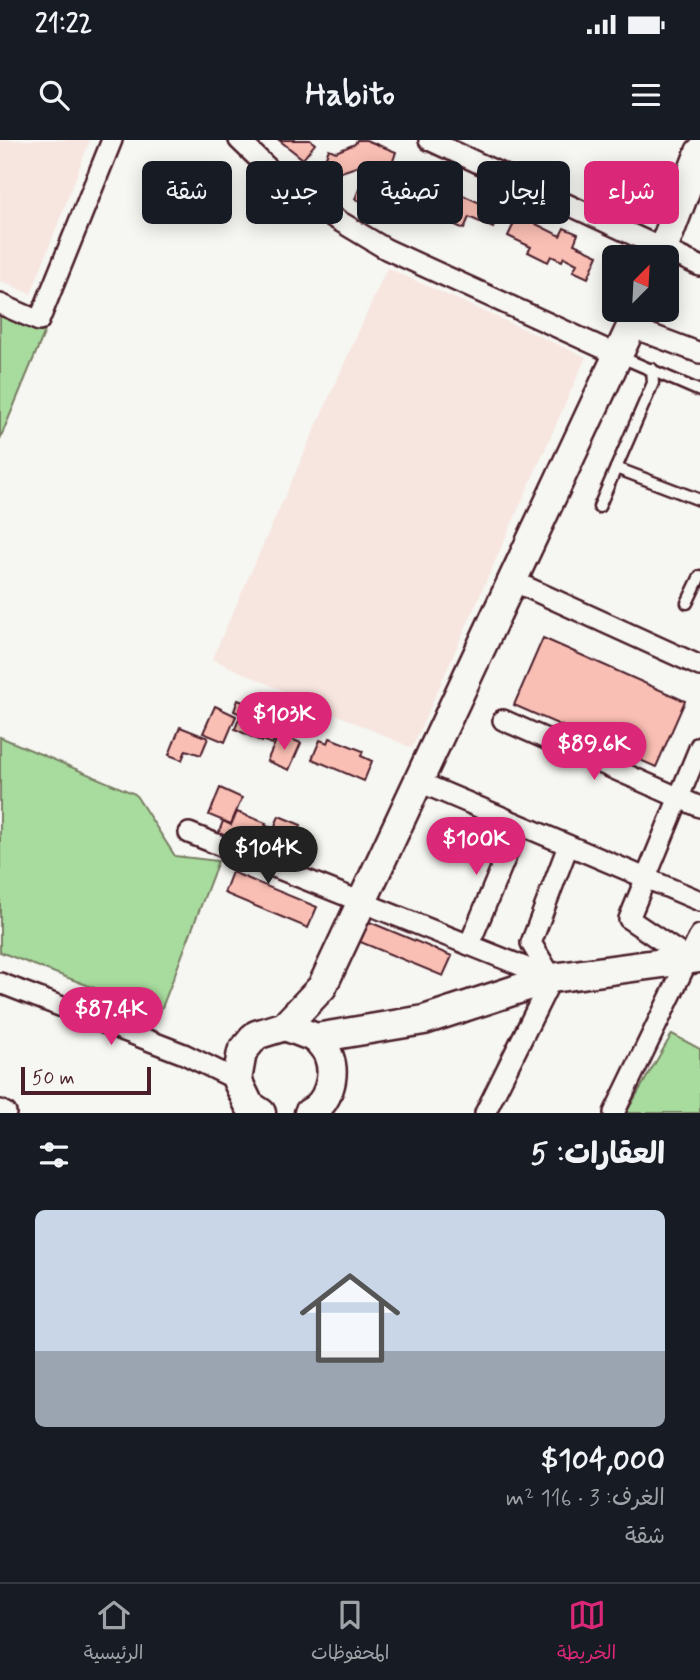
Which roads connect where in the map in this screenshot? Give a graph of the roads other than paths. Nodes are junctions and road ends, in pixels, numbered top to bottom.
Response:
1 (112, 140) edge
2 (239, 140) edge
3 (429, 140) edge
4 (700, 152) edge
5 (646, 245) edge
6 (665, 245) edge
7 (679, 259) edge
8 (700, 266) edge
9 (0, 304) edge
10 (634, 322) edge
11 (641, 322) edge
12 (700, 353) edge
13 (618, 355) junction
14 (652, 369) junction
15 (700, 391) edge
16 (617, 467) junction
17 (700, 500) edge
18 (599, 507) dead end
19 (700, 576) edge
20 (511, 580) junction
21 (687, 603) dead end
22 (700, 666) edge
23 (503, 720) dead end
24 (700, 746) edge
25 (417, 781) junction
26 (678, 798) junction
27 (700, 807) edge
28 (519, 825) junction
29 (189, 833) dead end
30 (568, 845) junction
31 (645, 878) junction
32 (700, 901) edge
33 (361, 902) junction
34 (469, 944) junction
35 (697, 951) edge
36 (552, 978) junction
37 (0, 983) edge
38 (285, 1026) junction
39 (316, 1038) junction
40 (237, 1080) junction
41 (0, 1111) edge
42 (6, 1113) edge
43 (261, 1113) edge
44 (309, 1113) edge
45 (485, 1113) edge
46 (614, 1113) edge

1 - 9 street
2 - 13 street
3 - 5 street
4 - 6 street
7 - 8 street
10 - 13 street
11 - 12 street
13 - 14 lane
13 - 20 street
14 - 15 lane
14 - 16 lane
16 - 17 lane
16 - 18 lane
19 - 21 lane
20 - 22 street
20 - 25 street
23 - 26 street
24 - 26 street
25 - 28 street
25 - 33 street
26 - 27 street
26 - 31 street
28 - 30 street
28 - 34 street
29 - 33 street
30 - 31 street
30 - 36 street
31 - 32 street
31 - 35 street
33 - 34 street
33 - 38 street
34 - 36 street
35 - 36 street
35 - 46 street
36 - 39 street
36 - 45 street
37 - 40 street
38 - 39 street
38 - 40 street
39 - 44 street
40 - 43 street
41 - 42 street

